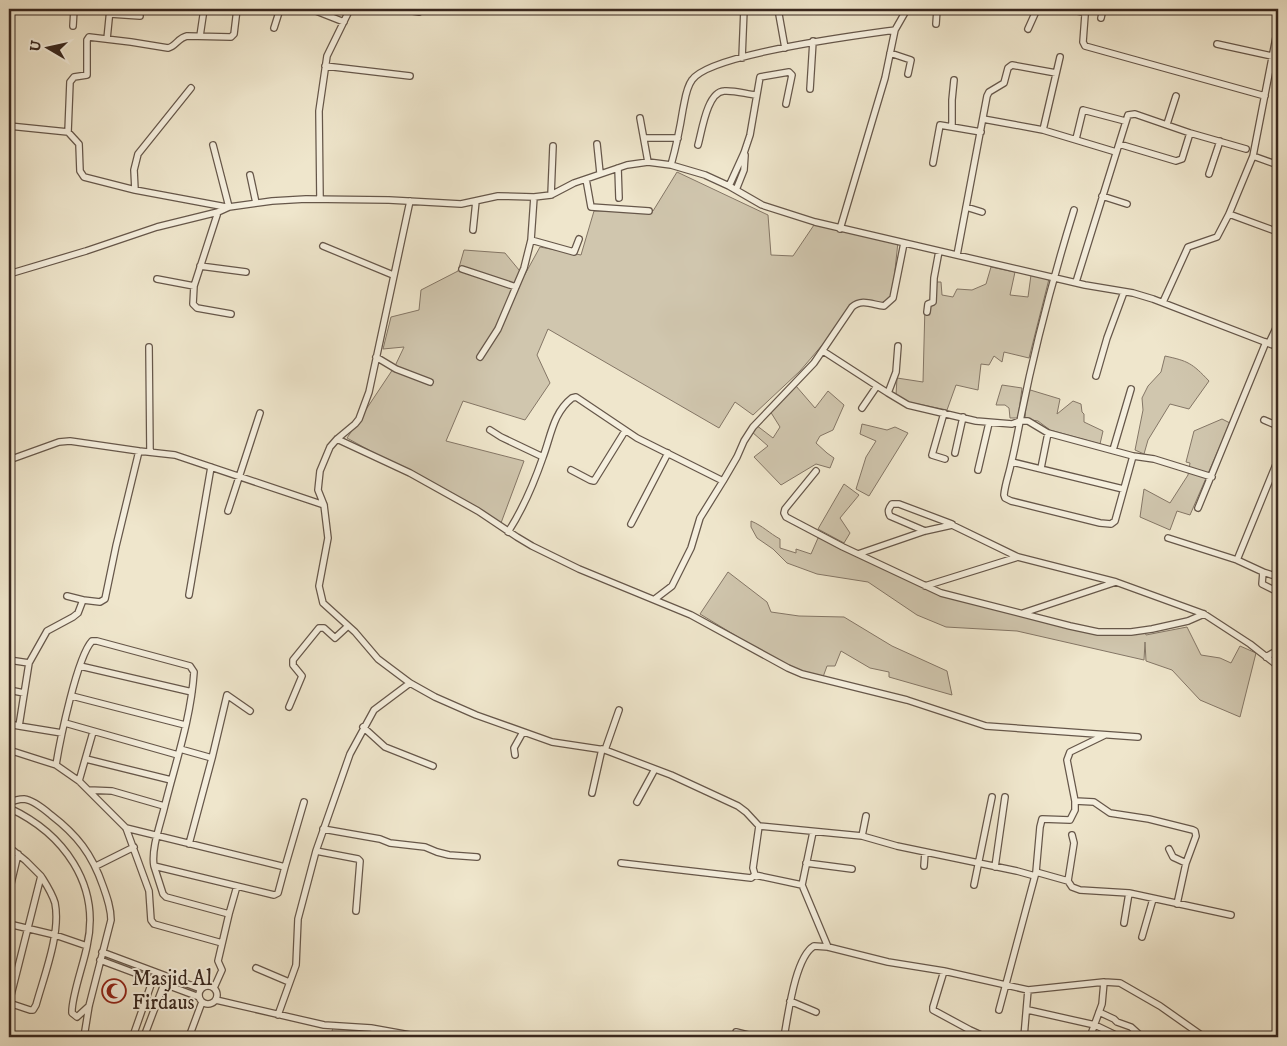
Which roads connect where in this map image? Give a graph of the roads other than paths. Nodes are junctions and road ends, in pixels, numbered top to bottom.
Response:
1 (74, 9) edge
2 (204, 9) edge
3 (237, 9) edge
4 (280, 9) edge
5 (311, 9) edge
6 (350, 9) edge
7 (400, 9) edge
8 (744, 9) edge
9 (778, 9) edge
10 (907, 9) edge
11 (937, 9) edge
12 (1037, 9) edge
13 (1067, 9) edge
14 (1103, 9) edge
15 (110, 11) edge
16 (419, 12) dead end
17 (140, 16) dead end
18 (1101, 18) dead end
19 (344, 22) junction
20 (936, 24) dead end
21 (73, 26) dead end
22 (1278, 27) edge
23 (274, 28) dead end
24 (1028, 29) dead end
25 (895, 30) junction
26 (200, 36) junction
27 (107, 39) junction
28 (813, 42) junction
29 (1217, 44) dead end
30 (785, 48) junction
31 (890, 53) junction
32 (1272, 56) junction
33 (1060, 57) dead end
34 (742, 58) junction
35 (326, 66) junction
36 (1056, 73) junction
37 (908, 74) dead end
38 (410, 76) dead end
39 (954, 80) dead end
40 (191, 88) dead end
41 (810, 89) dead end
42 (756, 95) junction
43 (1176, 96) dead end
44 (1265, 96) junction
45 (786, 104) dead end
46 (640, 118) dead end
47 (983, 119) junction
48 (1126, 121) junction
49 (1166, 124) junction
50 (9, 126) edge
51 (952, 127) junction
52 (1042, 130) junction
53 (68, 132) junction
54 (981, 132) junction
55 (1190, 133) junction
56 (645, 138) junction
57 (678, 138) junction
58 (1076, 139) junction
59 (1220, 141) junction
60 (597, 144) dead end
61 (1119, 144) junction
62 (213, 145) dead end
63 (698, 145) dead end
64 (554, 146) dead end
65 (1246, 149) dead end
66 (1116, 152) junction
67 (744, 153) junction
68 (1253, 156) junction
69 (648, 162) junction
70 (933, 163) dead end
71 (1278, 165) edge
72 (672, 166) junction
73 (618, 168) junction
74 (600, 173) junction
75 (1209, 174) dead end
76 (250, 175) dead end
77 (586, 179) junction
78 (729, 186) junction
79 (135, 190) junction
80 (736, 190) junction
81 (551, 195) junction
82 (1102, 196) junction
83 (534, 197) junction
84 (619, 198) dead end
85 (320, 199) junction
86 (410, 201) junction
87 (476, 201) junction
88 (256, 203) junction
89 (1127, 204) dead end
90 (228, 207) junction
91 (966, 207) junction
92 (1074, 210) dead end
93 (649, 211) dead end
94 (218, 212) junction
95 (982, 212) dead end
96 (1229, 214) junction
97 (840, 229) junction
98 (473, 230) dead end
99 (1278, 232) edge
100 (531, 240) junction
101 (579, 240) dead end
102 (904, 243) junction
103 (323, 246) dead end
104 (939, 251) junction
105 (957, 255) junction
106 (200, 266) junction
107 (462, 269) dead end
108 (246, 272) dead end
109 (9, 274) edge
110 (393, 275) junction
111 (1054, 277) junction
112 (157, 279) dead end
113 (1076, 282) junction
114 (194, 286) junction
115 (516, 287) junction
116 (1124, 292) junction
117 (1163, 302) junction
118 (927, 312) dead end
119 (231, 314) dead end
120 (1278, 324) edge
121 (1267, 343) junction
122 (898, 346) dead end
123 (149, 347) dead end
124 (1278, 347) edge
125 (823, 351) junction
126 (376, 357) junction
127 (480, 357) dead end
128 (1096, 376) dead end
129 (430, 382) dead end
130 (877, 386) junction
131 (1131, 389) dead end
132 (888, 394) junction
133 (862, 408) dead end
134 (260, 413) dead end
135 (944, 413) junction
136 (963, 417) junction
137 (1021, 418) junction
138 (1264, 420) dead end
139 (989, 423) junction
140 (1278, 426) edge
141 (490, 430) dead end
142 (625, 431) junction
143 (1048, 433) junction
144 (337, 439) junction
145 (1113, 450) junction
146 (139, 451) junction
147 (150, 452) junction
148 (668, 453) junction
149 (955, 453) dead end
150 (1133, 456) junction
151 (543, 457) junction
152 (945, 459) dead end
153 (9, 460) edge
154 (1012, 462) junction
155 (1277, 462) dead end
156 (211, 467) junction
157 (1041, 468) junction
158 (571, 470) dead end
159 (978, 470) dead end
160 (816, 471) dead end
161 (238, 477) junction
162 (1212, 477) junction
163 (723, 481) junction
164 (1123, 489) junction
165 (324, 505) junction
166 (1198, 508) dead end
167 (228, 511) dead end
168 (631, 524) dead end
169 (952, 525) junction
170 (925, 531) junction
171 (508, 532) junction
172 (1168, 538) dead end
173 (858, 554) junction
174 (1018, 557) junction
175 (1237, 560) junction
176 (1263, 572) junction
177 (1278, 577) edge
178 (1116, 582) junction
179 (925, 586) junction
180 (1278, 592) edge
181 (189, 595) dead end
182 (67, 596) dead end
183 (654, 599) junction
184 (83, 600) junction
185 (1024, 613) junction
186 (1204, 614) junction
187 (348, 626) junction
188 (1278, 650) edge
189 (1266, 657) junction
190 (9, 660) edge
191 (29, 663) junction
192 (80, 666) junction
193 (1278, 666) edge
194 (410, 683) junction
195 (9, 690) edge
196 (192, 692) junction
197 (24, 693) junction
198 (72, 696) junction
199 (289, 707) dead end
200 (619, 710) dead end
201 (250, 712) dead end
202 (9, 724) edge
203 (65, 724) junction
204 (185, 725) junction
205 (19, 726) junction
206 (364, 727) junction
207 (93, 732) junction
208 (522, 732) junction
209 (62, 733) junction
210 (1107, 734) junction
211 (1138, 737) dead end
212 (9, 750) edge
213 (604, 750) junction
214 (179, 752) junction
215 (515, 755) dead end
216 (212, 758) junction
217 (86, 759) junction
218 (56, 765) junction
219 (433, 766) dead end
220 (655, 769) junction
221 (171, 780) junction
222 (79, 781) junction
223 (89, 790) junction
224 (592, 793) dead end
225 (992, 796) dead end
226 (1005, 797) dead end
227 (1075, 801) junction
228 (304, 802) dead end
229 (637, 802) dead end
230 (9, 803) edge
231 (164, 806) junction
232 (9, 808) edge
233 (866, 816) dead end
234 (758, 826) junction
235 (126, 828) junction
236 (324, 829) junction
237 (813, 832) junction
238 (1072, 835) dead end
239 (157, 836) junction
240 (862, 836) junction
241 (189, 844) junction
242 (9, 847) edge
243 (134, 847) junction
244 (1169, 849) dead end
245 (316, 851) junction
246 (925, 852) junction
247 (18, 854) junction
248 (477, 857) dead end
249 (621, 863) dead end
250 (806, 863) junction
251 (1186, 863) junction
252 (978, 864) junction
253 (96, 866) junction
254 (154, 866) junction
255 (924, 866) dead end
256 (285, 867) junction
257 (995, 867) junction
258 (852, 870) dead end
259 (1036, 874) junction
260 (755, 875) junction
261 (41, 876) junction
262 (1068, 881) junction
263 (802, 885) junction
264 (974, 885) dead end
265 (237, 886) junction
266 (9, 892) edge
267 (1129, 894) junction
268 (1153, 898) junction
269 (1177, 904) junction
270 (356, 912) dead end
271 (229, 914) junction
272 (1231, 914) dead end
273 (1124, 922) dead end
274 (9, 924) edge
275 (28, 928) junction
276 (55, 935) junction
277 (1142, 937) dead end
278 (222, 943) junction
279 (87, 946) junction
280 (828, 947) junction
281 (102, 952) junction
282 (100, 960) junction
283 (256, 968) dead end
284 (944, 971) junction
285 (153, 980) junction
286 (289, 982) junction
287 (1104, 982) junction
288 (164, 984) junction
289 (1006, 985) junction
290 (214, 988) junction
291 (201, 989) junction
292 (1028, 990) junction
293 (200, 999) junction
294 (216, 1000) junction
295 (790, 1001) junction
296 (9, 1002) edge
297 (89, 1006) junction
298 (999, 1010) dead end
299 (1028, 1010) junction
300 (816, 1012) dead end
301 (1099, 1012) junction
302 (278, 1014) junction
303 (1095, 1024) junction
304 (736, 1032) dead end
305 (146, 1034) dead end
306 (391, 1035) edge
307 (1024, 1035) edge
308 (133, 1036) edge
309 (84, 1037) edge
310 (189, 1037) edge
311 (421, 1037) edge
312 (756, 1037) edge
313 (784, 1037) edge
314 (993, 1037) edge
315 (1031, 1037) edge
316 (1090, 1037) edge
317 (1120, 1037) edge
318 (1142, 1037) edge
319 (1204, 1037) edge

1 - 21 street
2 - 26 street
3 - 26 street
4 - 23 street
5 - 19 street
6 - 19 street
7 - 16 street
8 - 34 street
9 - 30 street
10 - 25 street
11 - 20 street
12 - 24 street
13 - 44 street
14 - 18 street
15 - 17 street
15 - 27 street
19 - 35 street
22 - 32 street
25 - 28 street
25 - 31 street
26 - 27 street
27 - 53 street
28 - 30 street
28 - 41 street
29 - 32 street
30 - 34 street
31 - 37 street
31 - 97 street
32 - 44 street
33 - 36 street
34 - 57 street
35 - 38 street
35 - 85 street
36 - 47 street
36 - 52 street
39 - 51 street
40 - 79 street
42 - 45 street
42 - 63 street
42 - 67 street
43 - 49 street
44 - 68 street
46 - 56 street
47 - 52 street
47 - 54 street
48 - 49 street
48 - 58 street
48 - 61 street
49 - 55 street
50 - 53 street
51 - 54 street
51 - 70 street
52 - 58 street
53 - 79 street
54 - 91 street
55 - 59 street
55 - 61 street
56 - 57 street
56 - 69 street
57 - 72 street
58 - 66 street
59 - 65 street
59 - 75 street
60 - 74 street
61 - 66 street
62 - 90 street
64 - 81 street
66 - 82 street
67 - 78 street
67 - 80 street
68 - 71 street
68 - 96 street
69 - 72 street
69 - 73 street
72 - 78 street
73 - 74 street
73 - 84 street
74 - 77 street
76 - 88 street
77 - 81 street
77 - 93 street
78 - 80 street
79 - 90 street
80 - 97 street
81 - 83 street
82 - 89 street
82 - 113 street
83 - 87 street
83 - 100 street
85 - 86 street
85 - 88 street
86 - 87 street
86 - 110 street
87 - 98 street
88 - 90 street
90 - 94 street
91 - 95 street
91 - 105 street
92 - 111 street
94 - 106 street
94 - 109 street
96 - 99 street
96 - 117 street
97 - 102 street
100 - 101 street
100 - 115 street
102 - 104 street
102 - 125 street
103 - 110 street
104 - 105 street
104 - 118 street
105 - 111 street
106 - 108 street
106 - 114 street
107 - 115 street
110 - 126 street
111 - 113 street
111 - 137 street
112 - 114 street
113 - 116 street
114 - 119 street
115 - 127 street
116 - 117 street
116 - 128 street
117 - 121 street
120 - 121 street
121 - 124 street
121 - 162 street
122 - 132 street
123 - 147 street
125 - 130 street
125 - 163 street
126 - 129 street
126 - 144 street
130 - 132 street
130 - 133 street
131 - 145 street
132 - 135 street
134 - 161 street
135 - 136 street
135 - 152 street
136 - 139 street
136 - 149 street
137 - 139 street
137 - 143 street
137 - 154 street
138 - 140 street
139 - 159 street
141 - 151 street
142 - 148 street
142 - 151 street
142 - 158 street
143 - 145 street
143 - 157 street
144 - 165 street
144 - 171 street
145 - 150 street
146 - 147 street
146 - 153 street
146 - 184 street
147 - 156 street
148 - 163 street
148 - 168 street
150 - 162 street
150 - 164 street
151 - 171 street
154 - 157 street
154 - 164 street
155 - 175 street
156 - 161 street
156 - 181 street
157 - 164 street
160 - 173 street
161 - 165 street
161 - 167 street
162 - 166 street
163 - 183 street
165 - 187 street
169 - 170 street
169 - 170 street
169 - 174 street
170 - 173 street
171 - 183 street
172 - 175 street
173 - 179 street
174 - 178 street
174 - 179 street
175 - 176 street
176 - 177 street
176 - 180 street
178 - 185 street
178 - 186 street
179 - 185 street
182 - 184 street
183 - 210 street
184 - 191 street
185 - 186 street
186 - 189 street
187 - 194 street
187 - 199 street
188 - 189 street
189 - 193 street
190 - 191 street
191 - 197 street
192 - 196 street
192 - 196 street
192 - 198 street
194 - 206 street
194 - 208 street
195 - 197 street
196 - 204 street
197 - 205 street
198 - 203 street
198 - 204 street
200 - 213 street
201 - 216 street
202 - 205 street
203 - 207 street
203 - 209 street
204 - 214 street
205 - 209 street
206 - 219 street
206 - 236 street
207 - 214 street
207 - 217 street
208 - 213 street
208 - 215 street
209 - 218 street
210 - 211 street
210 - 227 street
212 - 218 street
213 - 220 street
213 - 224 street
214 - 216 street
214 - 221 street
216 - 241 street
217 - 221 street
217 - 222 street
218 - 222 street
220 - 229 street
220 - 234 street
221 - 231 street
222 - 223 street
223 - 231 street
223 - 235 street
225 - 252 street
226 - 257 street
227 - 251 street
227 - 259 street
228 - 256 street
230 - 253 street
231 - 239 street
232 - 279 street
233 - 240 street
234 - 237 street
234 - 260 street
235 - 239 street
235 - 243 street
236 - 245 street
236 - 248 street
237 - 240 street
237 - 250 street
238 - 262 street
239 - 241 street
239 - 254 street
240 - 246 street
241 - 256 street
242 - 247 street
243 - 253 street
243 - 278 street
244 - 251 street
245 - 270 street
245 - 286 street
246 - 252 street
246 - 255 street
247 - 261 street
247 - 266 street
249 - 260 street
250 - 258 street
250 - 263 street
251 - 269 street
252 - 257 street
252 - 264 street
253 - 281 street
254 - 265 street
254 - 271 street
256 - 265 street
257 - 259 street
259 - 262 street
259 - 289 street
260 - 263 street
261 - 275 street
261 - 276 street
262 - 267 street
263 - 280 street
265 - 271 street
267 - 268 street
267 - 273 street
268 - 269 street
268 - 277 street
269 - 272 street
271 - 278 street
274 - 275 street
275 - 276 street
275 - 296 street
276 - 279 street
276 - 296 street
278 - 290 street
279 - 297 street
280 - 284 street
280 - 295 street
281 - 282 street
281 - 291 street
282 - 285 street
282 - 297 street
283 - 286 street
284 - 289 street
284 - 314 street
285 - 288 street
285 - 308 street
286 - 302 street
287 - 292 street
287 - 301 street
287 - 319 street
288 - 293 street
288 - 305 street
289 - 292 street
289 - 298 street
290 - 291 street
290 - 294 street
291 - 293 street
292 - 299 street
293 - 294 street
293 - 310 street
294 - 302 street
295 - 300 street
295 - 313 street
297 - 309 street
299 - 303 street
299 - 307 street
301 - 303 street
301 - 318 street
302 - 306 street
303 - 316 street
303 - 317 street
304 - 312 street
306 - 311 street
307 - 315 street

